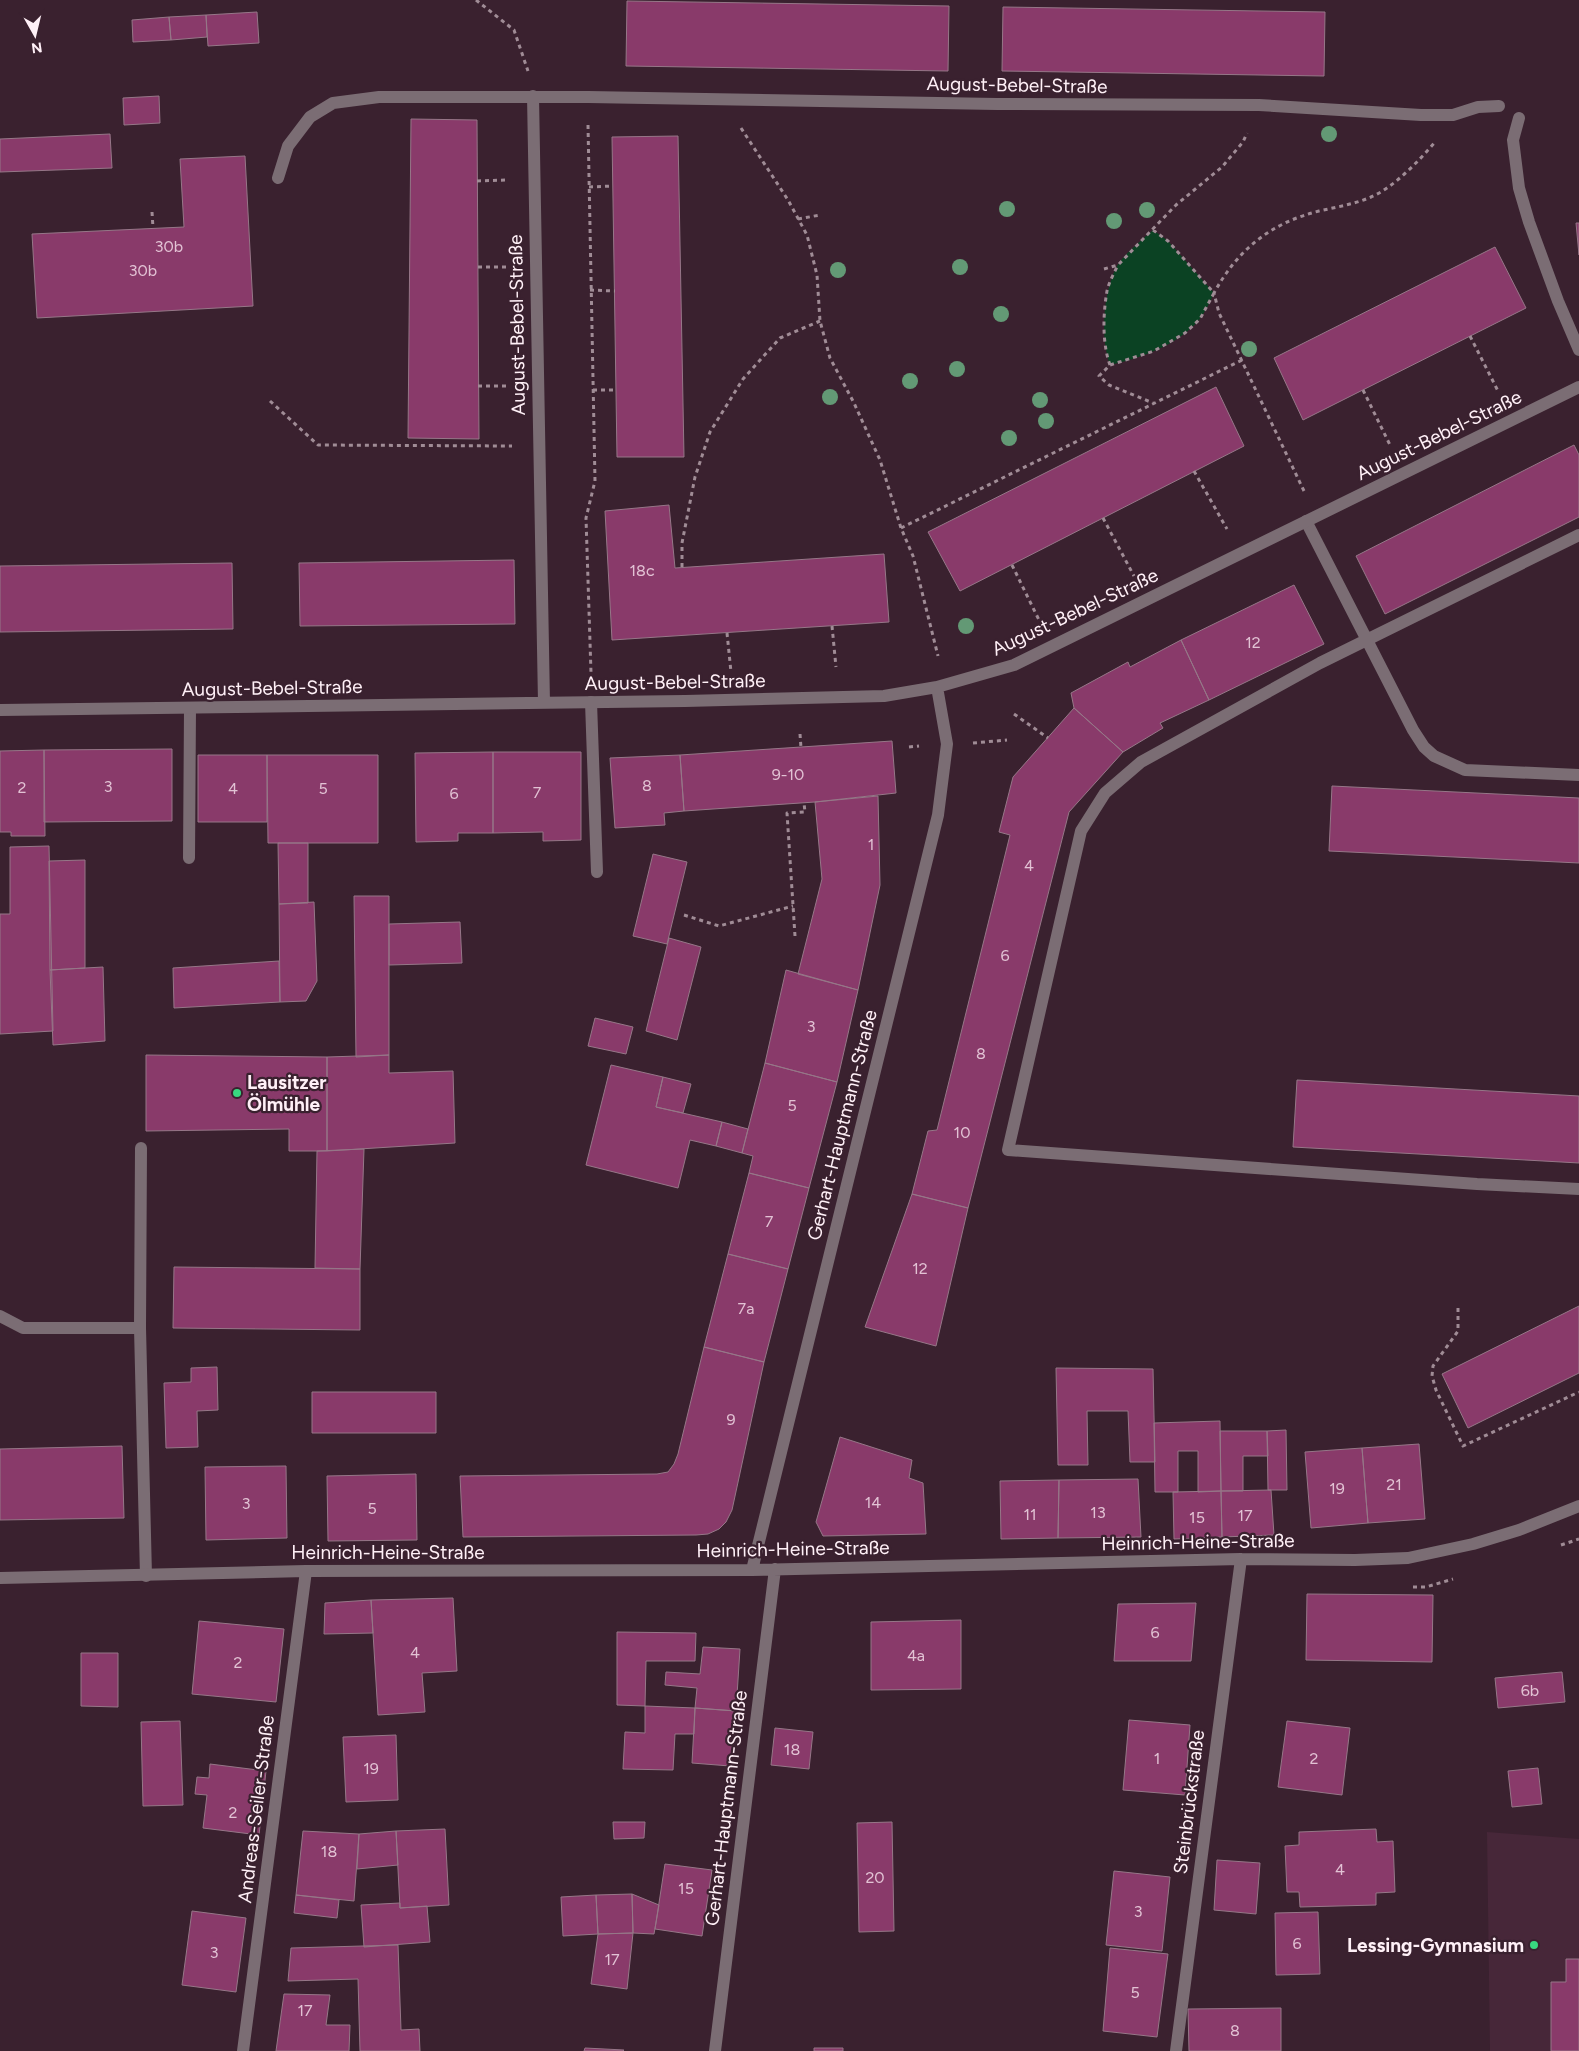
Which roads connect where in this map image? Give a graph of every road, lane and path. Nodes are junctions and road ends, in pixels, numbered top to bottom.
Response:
1 (476, 0) edge
2 (533, 96) junction
3 (588, 97) junction
4 (722, 98) junction
5 (1259, 105) junction
6 (1499, 106) dead end
7 (1453, 115) junction
8 (1519, 118) dead end
9 (278, 178) dead end
10 (613, 186) dead end
11 (589, 187) junction
12 (152, 212) dead end
13 (820, 215) dead end
14 (798, 219) junction
15 (153, 228) dead end
16 (1153, 230) junction
17 (1118, 265) junction
18 (1104, 269) dead end
19 (590, 290) junction
20 (615, 291) dead end
21 (1214, 293) junction
22 (820, 321) junction
23 (1470, 336) dead end
24 (1579, 350) edge
25 (1242, 360) junction
26 (1110, 365) junction
27 (478, 386) dead end
28 (537, 386) junction
29 (1579, 386) edge
30 (593, 390) junction
31 (616, 390) dead end
32 (1363, 390) dead end
33 (1499, 393) dead end
34 (270, 401) dead end
35 (1154, 403) junction
36 (538, 446) junction
37 (1392, 447) dead end
38 (1194, 471) dead end
39 (1304, 491) dead end
40 (1103, 518) dead end
41 (1306, 520) junction
42 (901, 528) junction
43 (1227, 530) dead end
44 (1579, 535) edge
45 (1012, 565) dead end
46 (682, 567) dead end
47 (1134, 576) dead end
48 (1039, 620) dead end
49 (832, 626) dead end
50 (726, 633) dead end
51 (1367, 640) junction
52 (938, 656) dead end
53 (836, 667) dead end
54 (591, 673) dead end
55 (731, 673) dead end
56 (937, 687) junction
57 (591, 702) junction
58 (544, 703) junction
59 (190, 708) junction
60 (0, 710) edge
61 (1014, 714) dead end
62 (800, 734) dead end
63 (1048, 738) dead end
64 (801, 748) dead end
65 (1579, 775) edge
66 (804, 803) dead end
67 (188, 858) dead end
68 (597, 872) dead end
69 (793, 906) junction
70 (684, 914) dead end
71 (795, 936) dead end
72 (140, 1148) dead end
73 (1579, 1189) edge
74 (1458, 1308) dead end
75 (0, 1316) edge
76 (140, 1328) junction
77 (1579, 1392) edge
78 (1579, 1506) edge
79 (1241, 1559) junction
80 (774, 1569) junction
81 (752, 1570) junction
82 (306, 1571) junction
83 (146, 1576) junction
84 (0, 1578) edge
85 (244, 2051) edge
86 (715, 2051) edge
87 (1176, 2051) edge

1 - 2 path
2 - 3 street, August-Bebel-Straße
2 - 9 street, August-Bebel-Straße
2 - 28 street, August-Bebel-Straße
3 - 4 street, August-Bebel-Straße
3 - 11 path
4 - 5 street, August-Bebel-Straße
4 - 14 path
5 - 7 street, August-Bebel-Straße
5 - 16 path
6 - 7 street, August-Bebel-Straße
7 - 21 path
8 - 24 street
10 - 11 path
11 - 19 path
12 - 15 path
13 - 14 path
14 - 22 path
16 - 17 path
16 - 21 path
17 - 18 path
17 - 26 path
19 - 20 path
19 - 30 path
21 - 25 path
21 - 26 path
22 - 42 path
22 - 46 path
23 - 33 path
25 - 35 path
25 - 39 path
26 - 35 path
27 - 28 path
28 - 36 street, August-Bebel-Straße
29 - 41 street, August-Bebel-Straße
30 - 31 path
30 - 54 path
32 - 37 path
34 - 36 path
35 - 42 path
36 - 58 street, August-Bebel-Straße
38 - 43 path
40 - 47 path
41 - 51 street
41 - 56 street, August-Bebel-Straße
42 - 52 path
44 - 51 street
45 - 48 path
49 - 53 path
50 - 55 path
51 - 65 street
51 - 73 street
56 - 57 street, August-Bebel-Straße
56 - 81 street, Gerhart-Hauptmann-Straße
57 - 58 street, August-Bebel-Straße
57 - 68 street
58 - 59 street, August-Bebel-Straße
59 - 60 street, August-Bebel-Straße
59 - 67 street
61 - 63 path
62 - 64 path
66 - 69 path
69 - 70 path
69 - 71 path
72 - 76 street
74 - 77 path
75 - 76 street
76 - 83 street
78 - 79 street, Heinrich-Heine-Straße
79 - 80 street, Heinrich-Heine-Straße
79 - 87 street, Steinbrückstraße
80 - 81 street, Heinrich-Heine-Straße
80 - 86 street, Gerhart-Hauptmann-Straße
81 - 82 street, Heinrich-Heine-Straße
82 - 83 street, Heinrich-Heine-Straße
82 - 85 street, Andreas-Seiler-Straße
83 - 84 street, Heinrich-Heine-Straße

